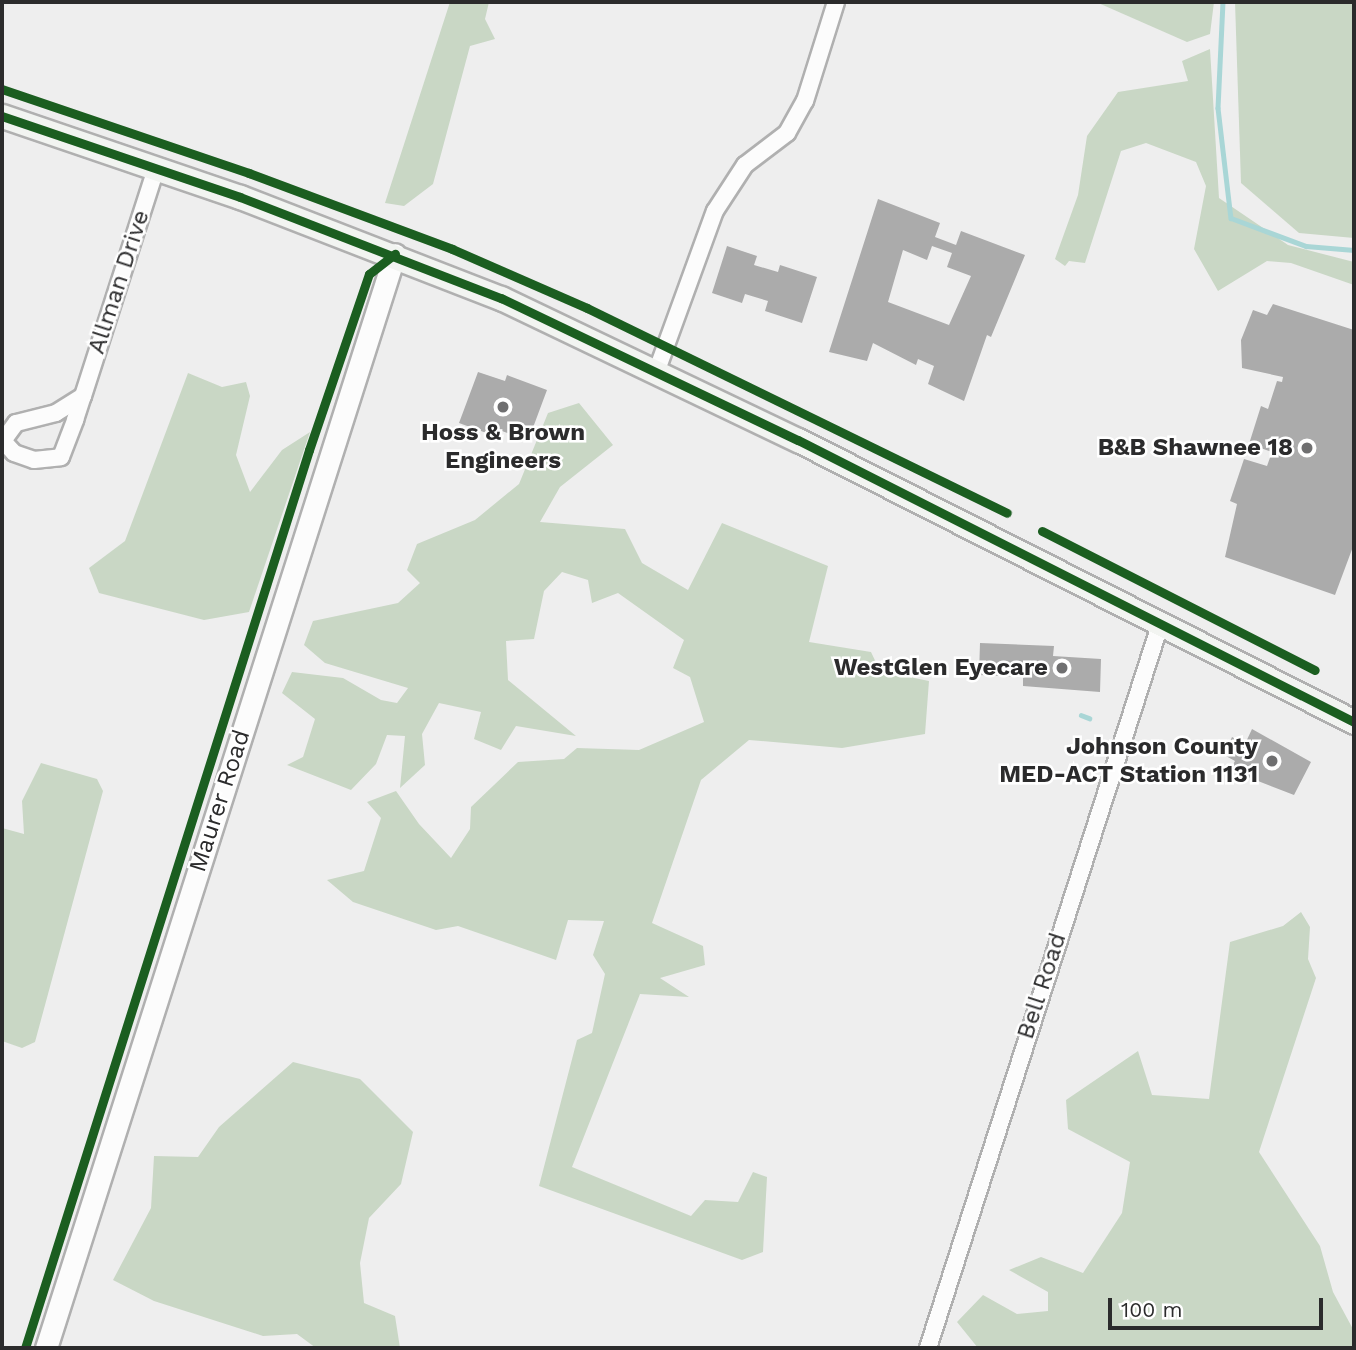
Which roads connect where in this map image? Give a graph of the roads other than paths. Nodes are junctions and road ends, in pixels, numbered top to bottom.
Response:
1 (836, 2) edge
2 (2, 117) edge
3 (156, 168) junction
4 (394, 254) junction
5 (657, 370) junction
6 (83, 396) junction
7 (1160, 625) junction
8 (1354, 722) edge
9 (46, 1348) edge
10 (928, 1348) edge

1 - 5 street
2 - 3 main road
3 - 4 main road
3 - 6 street, Allman Drive
4 - 5 main road
4 - 9 street, Maurer Road
5 - 7 main road
6 - 6 street, Allman Drive
7 - 8 main road
7 - 10 street, Bell Road

